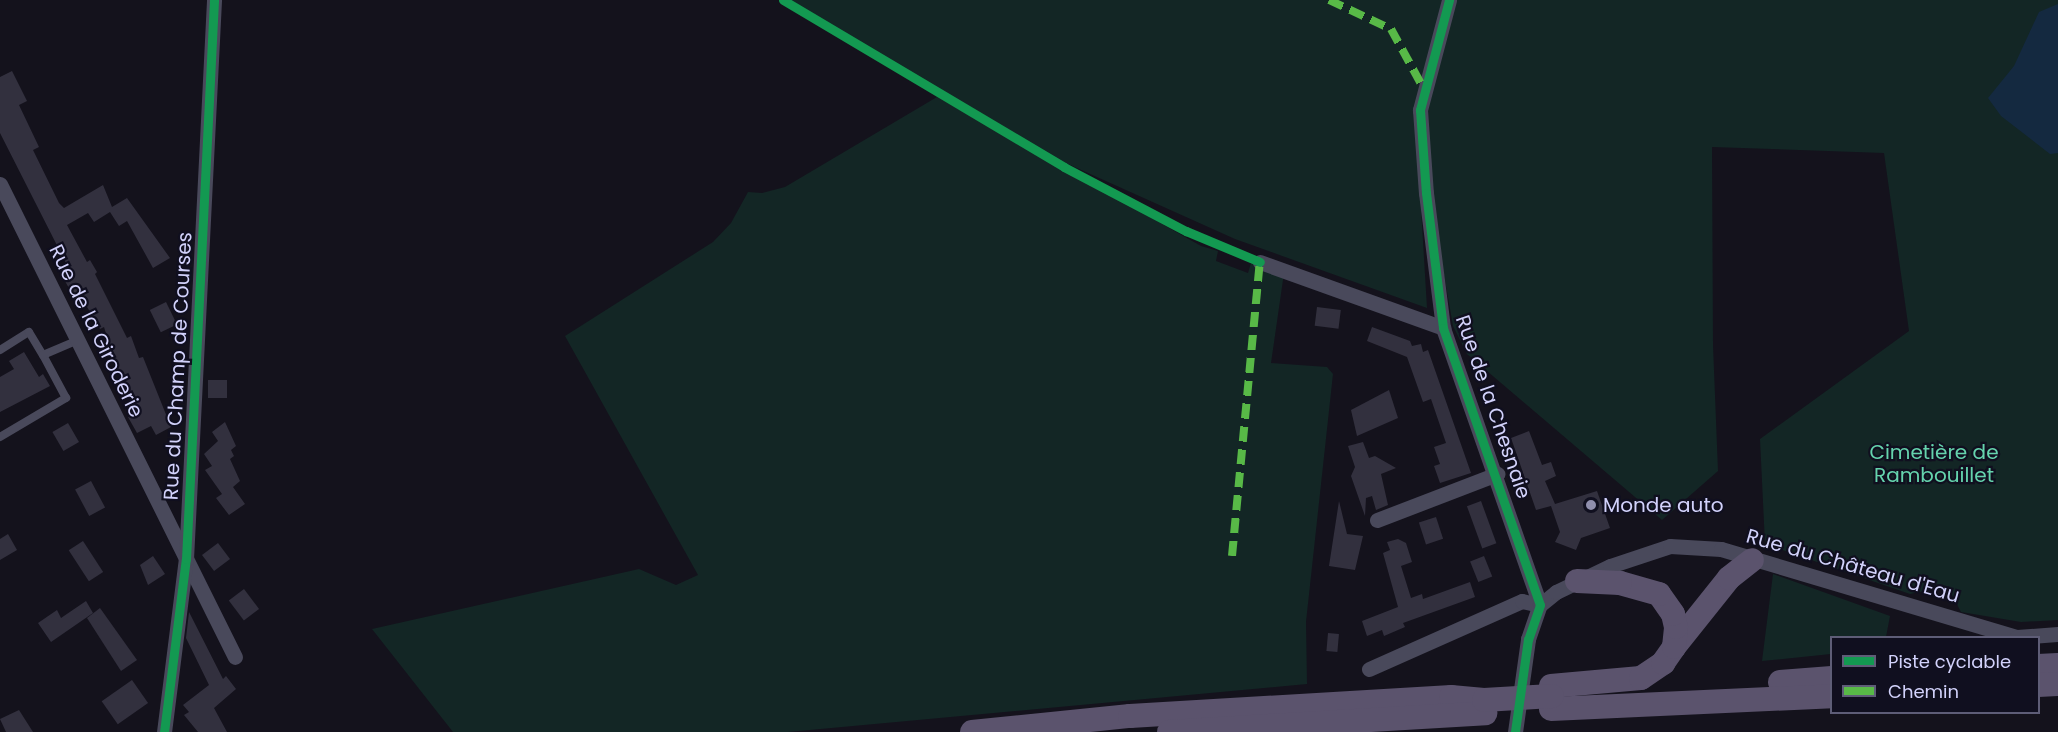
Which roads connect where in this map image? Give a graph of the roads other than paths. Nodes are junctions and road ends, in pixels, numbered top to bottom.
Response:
1 (214, 0) edge
2 (1449, 0) edge
3 (0, 184) edge
4 (1260, 262) dead end
5 (1443, 328) junction
6 (78, 340) junction
7 (0, 350) edge
8 (44, 355) junction
9 (0, 437) edge
10 (1497, 474) junction
11 (1377, 520) dead end
12 (186, 559) junction
13 (1752, 560) junction
14 (1576, 581) junction
15 (1540, 605) junction
16 (2058, 634) edge
17 (1674, 647) junction
18 (235, 657) dead end
19 (2058, 665) edge
20 (2040, 666) edge
21 (1369, 669) dead end
22 (1830, 678) edge
23 (2058, 684) edge
24 (2040, 685) edge
25 (1830, 696) edge
26 (1551, 697) junction
27 (1484, 701) junction
28 (164, 732) edge
29 (972, 732) edge
30 (1168, 732) edge
31 (1515, 732) edge

1 - 12 street, Rue du Champ de Courses
2 - 5 street, Rue de la Chesnaie
3 - 6 street, Rue de la Giroderie
4 - 5 street
5 - 10 street, Rue de la Chesnaie
6 - 8 lane
6 - 12 street, Rue de la Giroderie
7 - 8 lane
8 - 9 lane
10 - 11 street
10 - 15 street, Rue de la Chesnaie
12 - 18 street, Rue de la Giroderie
12 - 28 street, Rue du Champ de Courses
13 - 14 street, Rue du Château d'Eau
13 - 16 street, Rue du Château d'Eau
13 - 17 main road
14 - 15 street, Rue du Château d'Eau
14 - 17 main road
15 - 21 street
15 - 31 street
17 - 26 main road
19 - 20 main road
22 - 26 main road
23 - 24 main road
25 - 26 main road
26 - 27 main road, bridge
27 - 29 main road
27 - 30 main road

